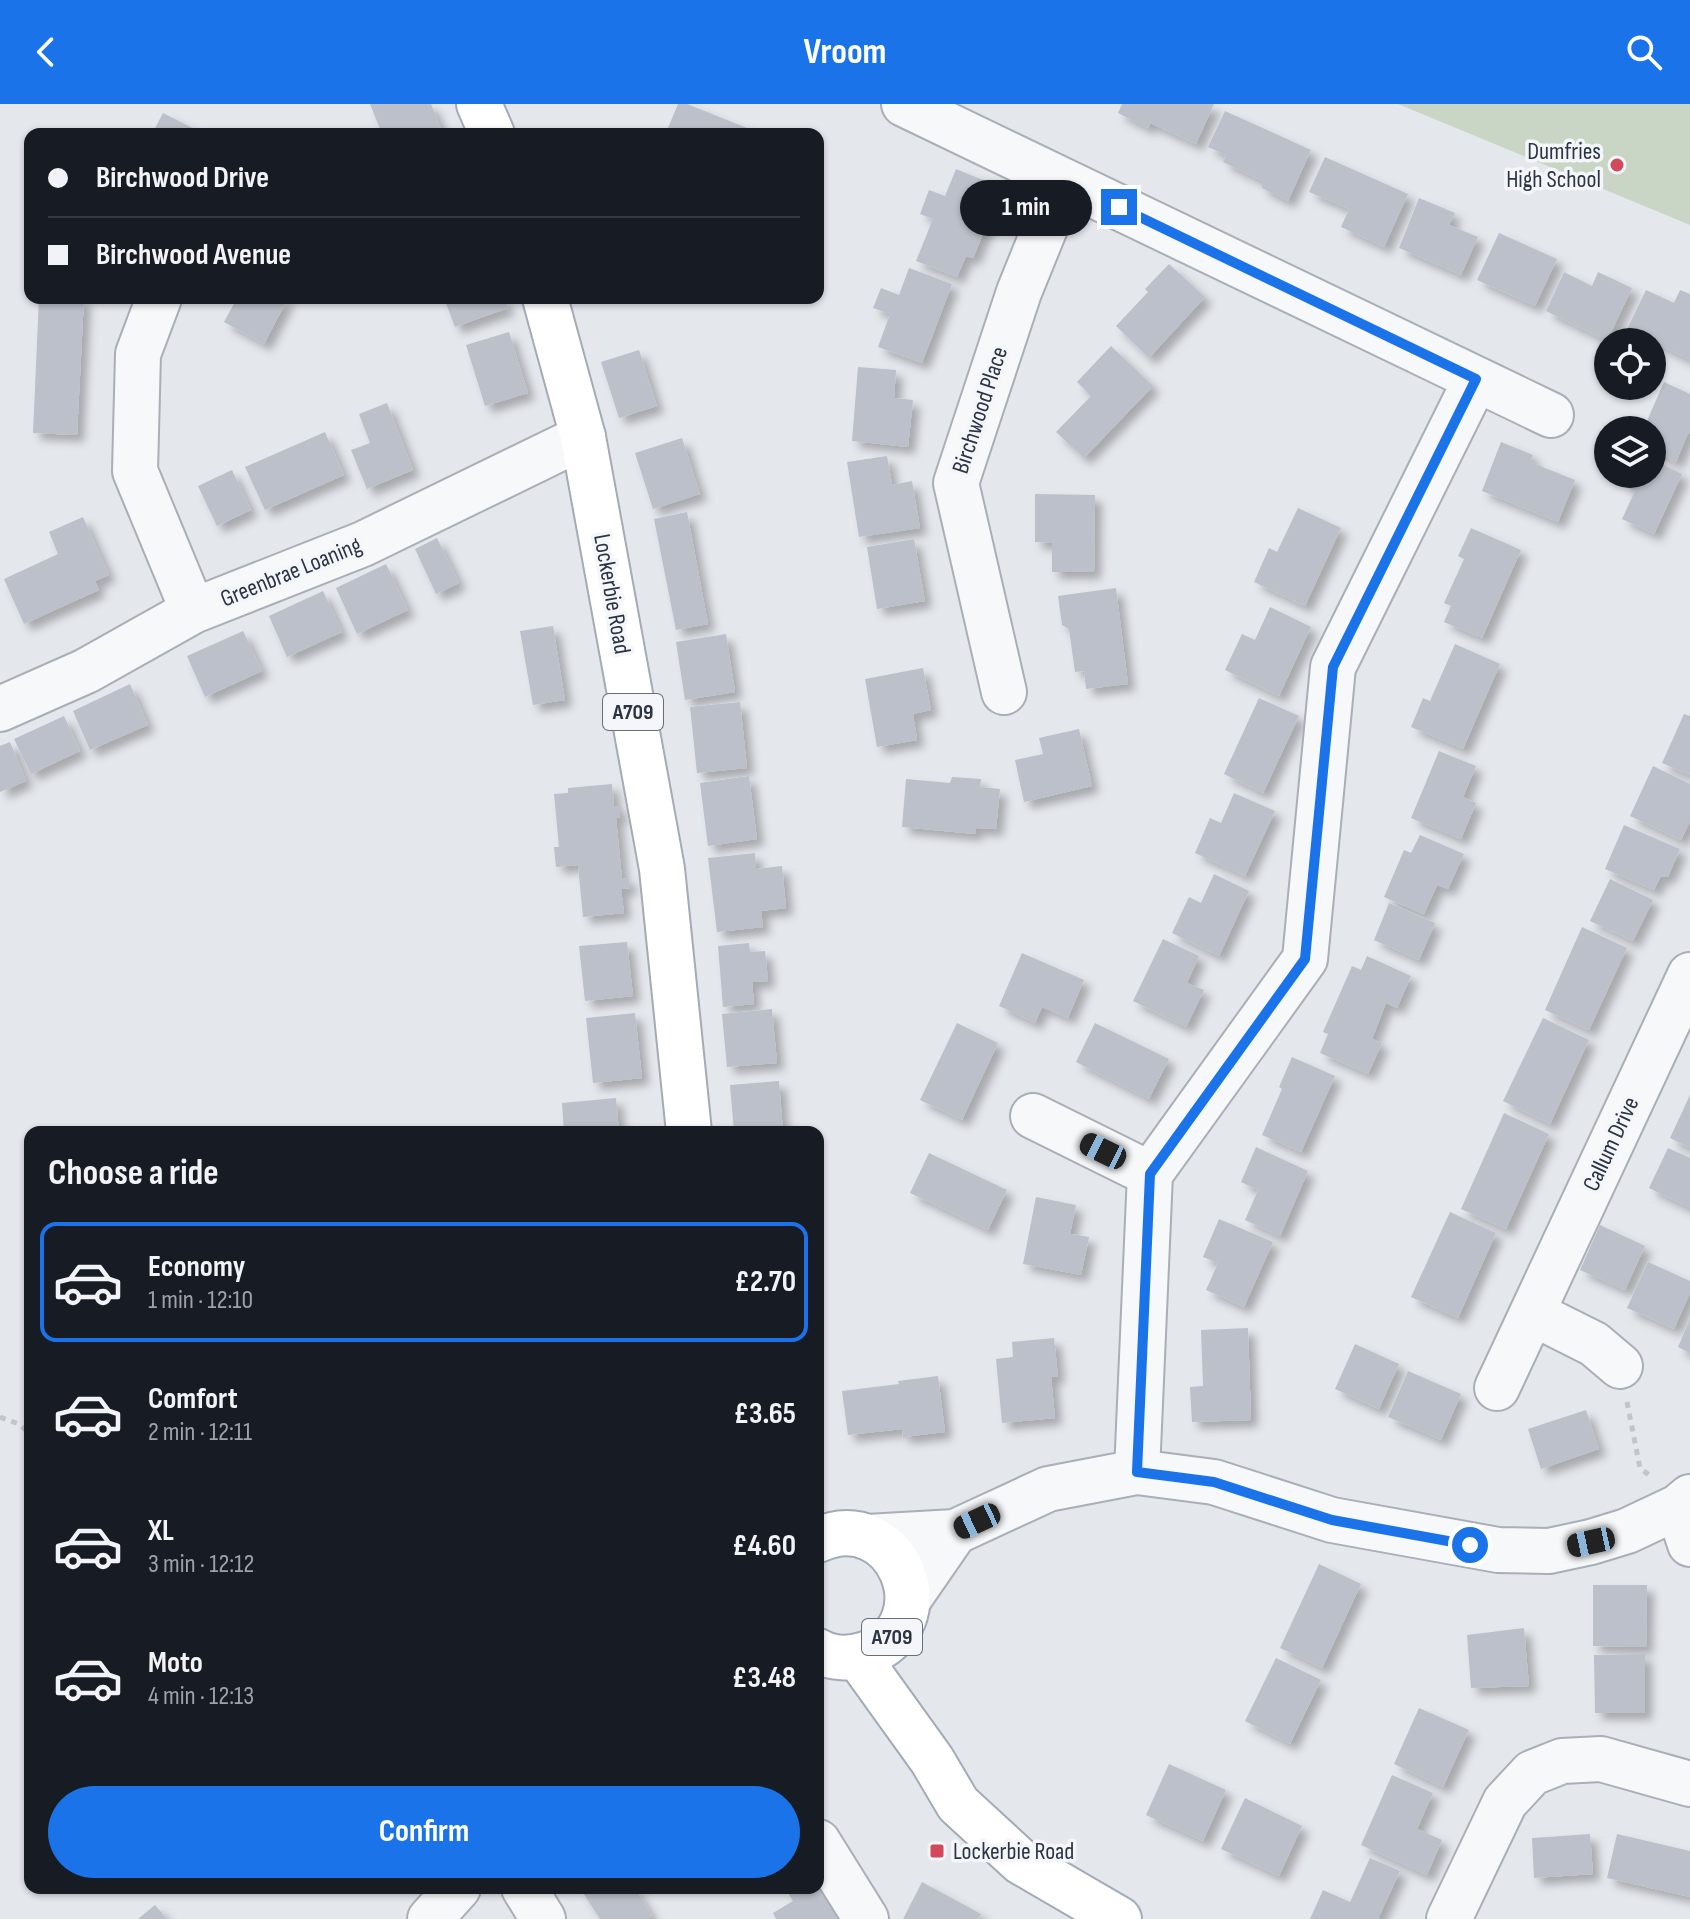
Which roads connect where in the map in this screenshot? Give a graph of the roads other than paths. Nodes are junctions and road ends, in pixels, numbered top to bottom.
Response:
1 (479, 104) edge
2 (904, 104) edge
3 (489, 128) edge
4 (1064, 181) junction
5 (157, 304) edge
6 (547, 304) edge
7 (1476, 379) junction
8 (1551, 415) dead end
9 (583, 437) junction
10 (193, 611) junction
11 (1004, 692) dead end
12 (0, 709) edge
13 (1690, 975) edge
14 (1033, 1116) dead end
15 (688, 1126) edge
16 (1150, 1174) junction
17 (1532, 1313) junction
18 (1620, 1366) road end
19 (1497, 1388) dead end
20 (1137, 1472) junction
21 (1680, 1516) edge
22 (837, 1531) edge
23 (955, 1532) junction
24 (908, 1600) junction
25 (855, 1649) edge
26 (1690, 1784) edge
27 (824, 1852) edge
28 (453, 1894) edge
29 (528, 1894) edge
30 (430, 1919) edge
31 (543, 1919) edge
32 (866, 1919) edge
33 (1119, 1919) edge
34 (1449, 1919) edge

1 - 3 main road
2 - 4 street
4 - 7 street
4 - 11 street, Birchwood Place
5 - 10 street
6 - 9 main road, Lockerbie Road / A709
7 - 8 street
7 - 16 street
9 - 10 street, Greenbrae Loaning
9 - 15 main road, Lockerbie Road / A709
10 - 12 street, Greenbrae Loaning
13 - 17 street, Callum Drive
14 - 16 street
16 - 20 street
17 - 18 street
17 - 19 street, Callum Drive
20 - 21 street
20 - 23 street
22 - 23 street
22 - 24 main road, A709
23 - 24 street
24 - 25 main road, A709
25 - 33 main road, A709
26 - 34 street
27 - 32 street
28 - 30 street
29 - 31 street

